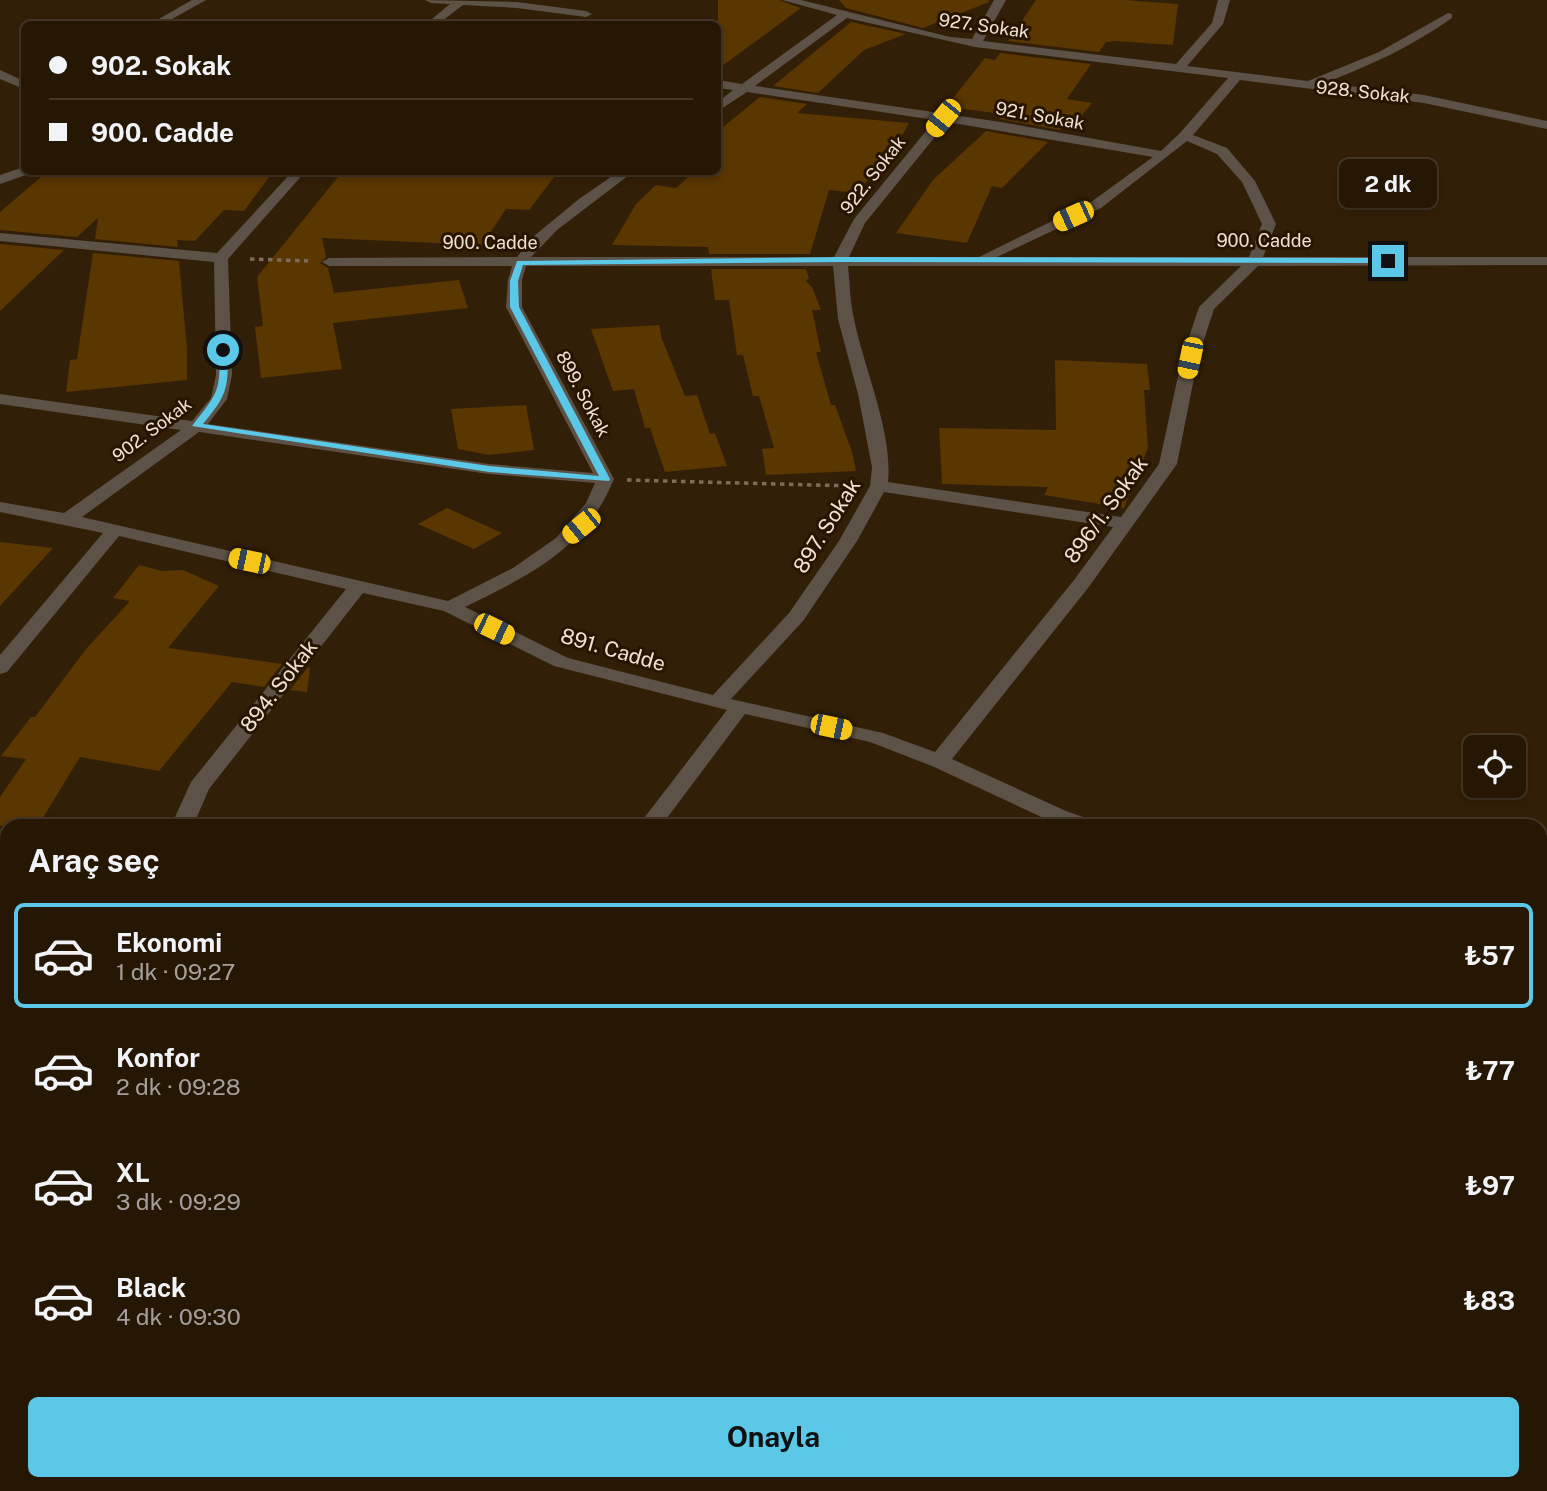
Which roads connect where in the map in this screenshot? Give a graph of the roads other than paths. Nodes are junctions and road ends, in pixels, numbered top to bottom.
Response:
1 (200, 0) edge
2 (431, 0) edge
3 (788, 0) edge
4 (1000, 0) edge
5 (1224, 0) edge
6 (462, 1) edge
7 (586, 14) dead end
8 (843, 16) junction
9 (1448, 16) dead end
10 (162, 21) edge
11 (435, 21) edge
12 (975, 44) junction
13 (1178, 69) junction
14 (0, 74) edge
15 (1236, 77) junction
16 (21, 83) edge
17 (21, 85) edge
18 (721, 85) edge
19 (1308, 85) junction
20 (742, 89) junction
21 (0, 90) edge
22 (721, 105) edge
23 (943, 118) junction
24 (1544, 122) edge
25 (1185, 136) junction
26 (1164, 155) junction
27 (21, 172) edge
28 (296, 175) edge
29 (622, 175) edge
30 (0, 180) edge
31 (0, 237) edge
32 (221, 258) junction
33 (981, 259) junction
34 (841, 260) junction
35 (1255, 260) junction
36 (1547, 261) edge
37 (329, 262) road end
38 (520, 263) junction
39 (0, 399) edge
40 (197, 426) junction
41 (605, 479) junction
42 (879, 486) junction
43 (0, 507) edge
44 (67, 519) junction
45 (1125, 523) junction
46 (114, 531) junction
47 (358, 586) junction
48 (450, 607) junction
49 (0, 668) edge
50 (717, 702) junction
51 (740, 707) junction
52 (939, 761) junction
53 (185, 819) edge
54 (654, 819) edge
55 (1066, 819) edge

1 - 10 street
2 - 6 street
3 - 8 street, 927. Sokak
4 - 12 street
5 - 13 street
6 - 7 street
6 - 11 street
8 - 12 street, 927. Sokak
8 - 20 street
9 - 19 street
12 - 13 street, 927. Sokak
13 - 15 street, 928. Sokak
14 - 16 street
15 - 19 street, 928. Sokak
15 - 25 street, 900. Cadde
17 - 21 street
18 - 20 street, 921. Sokak
19 - 24 street, 928. Sokak
20 - 22 street
20 - 23 street, 921. Sokak
23 - 26 street, 921. Sokak
23 - 34 street, 922. Sokak
25 - 26 street, 900. Cadde
25 - 35 street, 896/1. Sokak
26 - 33 street, 900. Cadde
27 - 30 street
28 - 32 street
29 - 38 street
31 - 32 street
32 - 40 street, 902. Sokak
33 - 34 street, 900. Cadde
33 - 35 street, 900. Cadde
34 - 38 street, 900. Cadde
34 - 42 street, 897. Sokak
35 - 36 street, 900. Cadde
35 - 45 street, 896/1. Sokak
37 - 38 street, 900. Cadde
38 - 41 street, 899. Sokak
39 - 40 street
40 - 41 street
40 - 44 street, 902. Sokak
41 - 48 street
42 - 45 street
42 - 50 street, 897. Sokak
43 - 44 street, 891. Cadde
44 - 46 street, 891. Cadde
45 - 52 street, 896/1. Sokak
46 - 47 street, 891. Cadde
46 - 49 street
47 - 48 street, 891. Cadde
47 - 53 street, 894. Sokak
48 - 50 street, 891. Cadde
50 - 51 street, 891. Cadde
51 - 52 street, 891. Cadde
51 - 54 street
52 - 55 street, 891. Cadde

